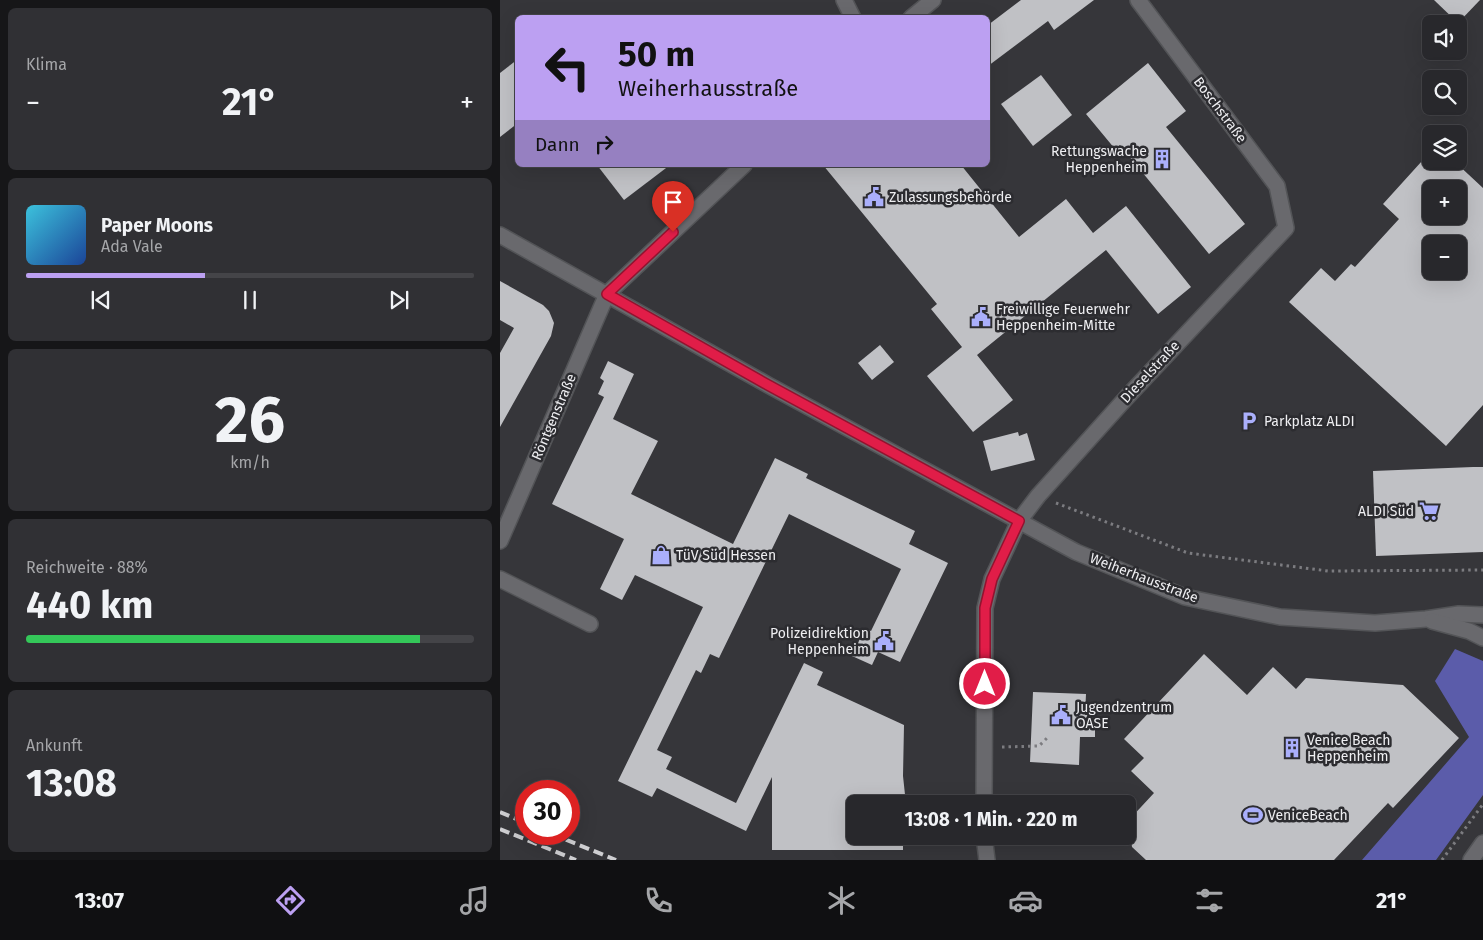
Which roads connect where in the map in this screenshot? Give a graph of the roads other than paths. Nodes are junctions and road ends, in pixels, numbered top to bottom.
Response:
1 (844, 0) edge
2 (933, 0) edge
3 (1138, 0) edge
4 (852, 15) edge
5 (915, 15) edge
6 (742, 167) edge
7 (1286, 228) joint
8 (500, 235) edge
9 (607, 294) junction
10 (1019, 521) junction
11 (500, 541) edge
12 (500, 578) edge
13 (1483, 615) edge
14 (1426, 620) junction
15 (590, 624) dead end
16 (1483, 638) edge
17 (984, 795) edge
18 (1483, 843) edge
19 (985, 845) edge
20 (987, 860) edge
21 (1470, 860) edge

1 - 4 street
2 - 5 street
3 - 7 street, Boschstraße
6 - 9 street
7 - 10 street, Dieselstraße
8 - 9 street, Weiherhausstraße
9 - 10 street, Weiherhausstraße
9 - 11 street, Röntgenstraße
10 - 14 street, Weiherhausstraße
10 - 17 street
12 - 15 street
13 - 14 street, Weiherhausstraße
14 - 16 street, Weiherhausstraße
18 - 21 street
19 - 20 street

